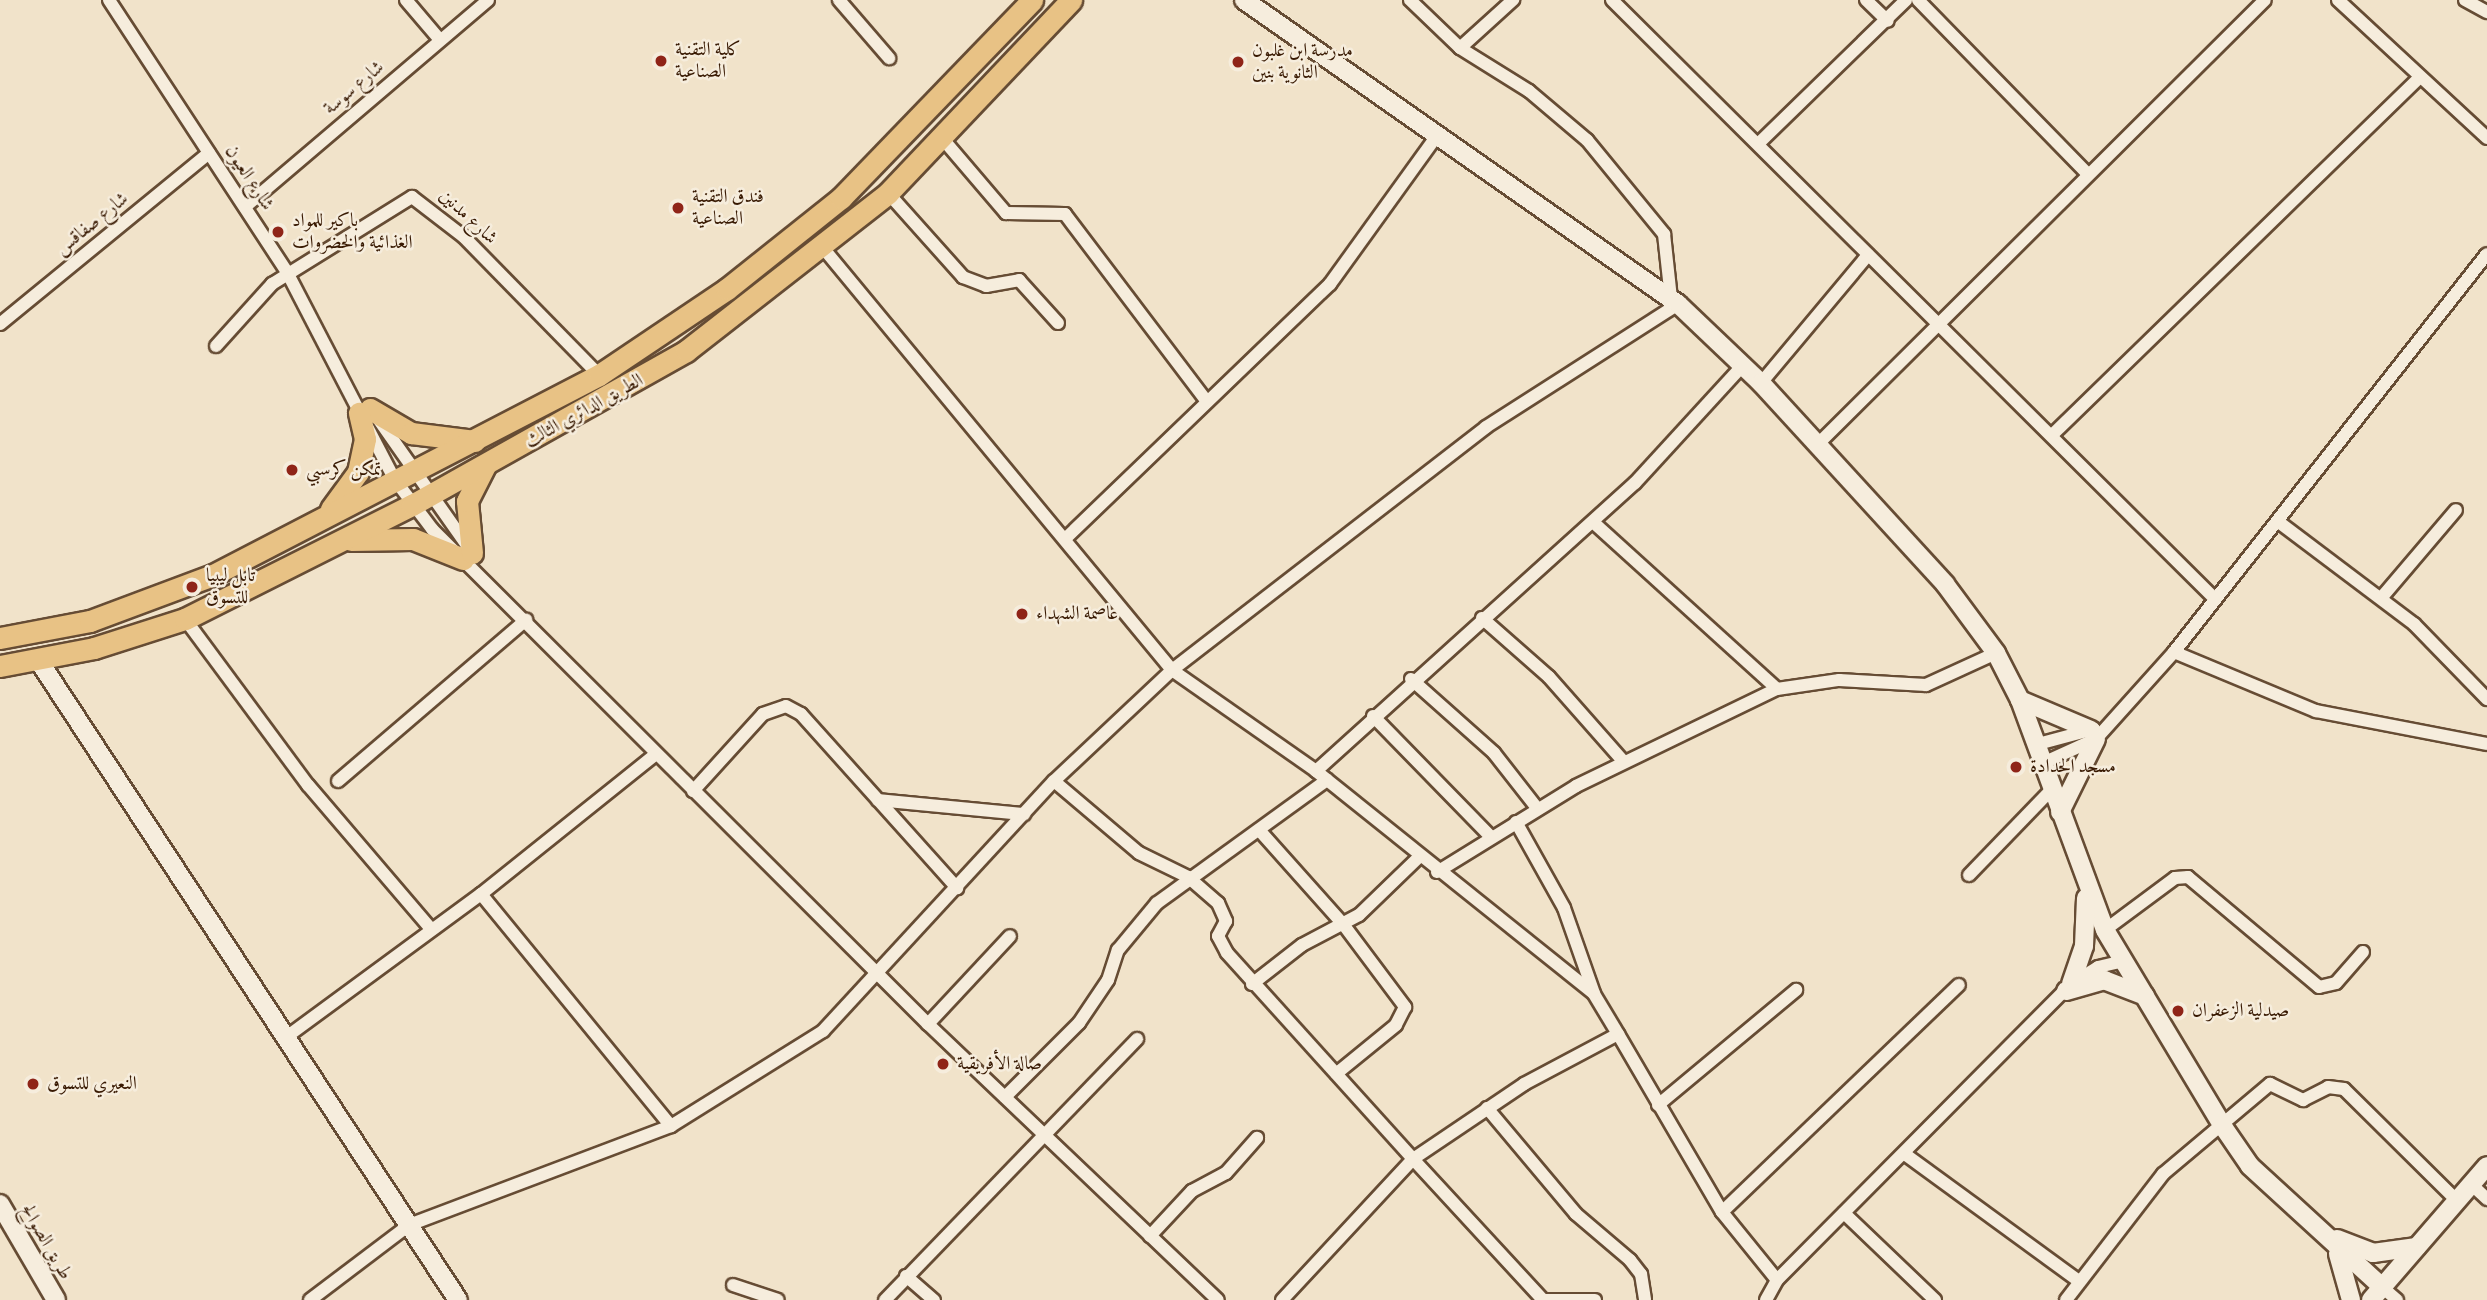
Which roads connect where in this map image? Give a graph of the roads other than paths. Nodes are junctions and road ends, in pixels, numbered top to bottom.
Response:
1 (109, 0) edge
2 (406, 0) edge
3 (488, 0) edge
4 (839, 0) edge
5 (1032, 0) edge
6 (1071, 0) edge
7 (1244, 0) edge
8 (1410, 0) edge
9 (1513, 0) edge
10 (1612, 0) edge
11 (1866, 0) edge
12 (1906, 0) edge
13 (1918, 0) edge
14 (2337, 0) edge
15 (2465, 0) edge
16 (2264, 1) edge
17 (2487, 12) edge
18 (1888, 21) junction
19 (440, 40) junction
20 (1460, 48) junction
21 (888, 58) dead end
22 (2419, 78) junction
23 (1436, 137) junction
24 (942, 138) junction
25 (2487, 138) edge
26 (1759, 143) junction
27 (209, 153) junction
28 (2087, 173) junction
29 (888, 193) junction
30 (245, 207) junction
31 (824, 249) junction
32 (2487, 254) edge
33 (1868, 255) junction
34 (288, 274) junction
35 (1674, 301) junction
36 (1058, 323) dead end
37 (0, 324) edge
38 (1938, 325) junction
39 (216, 346) dead end
40 (1743, 365) junction
41 (599, 375) junction
42 (1761, 383) junction
43 (1203, 398) dead end
44 (365, 411) junction
45 (2052, 435) junction
46 (477, 441) junction
47 (1817, 445) junction
48 (486, 466) junction
49 (419, 468) junction
50 (396, 480) junction
51 (434, 493) junction
52 (412, 505) junction
53 (2456, 510) dead end
54 (326, 516) junction
55 (1593, 522) junction
56 (2280, 523) junction
57 (1065, 539) junction
58 (339, 543) junction
59 (471, 560) junction
60 (2382, 597) junction
61 (2215, 599) junction
62 (1482, 618) junction
63 (185, 619) junction
64 (526, 620) junction
65 (0, 638) edge
66 (2174, 652) junction
67 (1996, 653) junction
68 (39, 661) junction
69 (0, 666) edge
70 (1172, 670) junction
71 (1411, 680) junction
72 (1777, 690) junction
73 (2487, 699) edge
74 (2021, 700) junction
75 (1373, 716) junction
76 (2094, 735) junction
77 (2038, 744) junction
78 (2487, 744) edge
79 (656, 754) junction
80 (1623, 761) junction
81 (2043, 763) junction
82 (1316, 771) junction
83 (1327, 780) junction
84 (338, 781) dead end
85 (1054, 781) junction
86 (2052, 789) junction
87 (693, 791) junction
88 (878, 800) junction
89 (1537, 808) junction
90 (2060, 813) junction
91 (1024, 814) junction
92 (1516, 822) junction
93 (1260, 831) junction
94 (1491, 837) junction
95 (1418, 858) junction
96 (1437, 872) junction
97 (1969, 874) dead end
98 (1188, 877) junction
99 (2085, 884) junction
100 (957, 888) junction
101 (481, 894) junction
102 (1343, 924) junction
103 (430, 928) junction
104 (2105, 930) junction
105 (1010, 936) dead end
106 (2362, 952) dead end
107 (2123, 961) junction
108 (877, 974) junction
109 (1252, 984) junction
110 (1959, 985) dead end
111 (2067, 988) junction
112 (1796, 990) dead end
113 (1594, 994) junction
114 (2148, 998) junction
115 (928, 1024) junction
116 (1618, 1034) junction
117 (285, 1038) junction
118 (1137, 1039) dead end
119 (1336, 1074) junction
120 (1005, 1097) junction
121 (1658, 1105) junction
122 (1488, 1108) junction
123 (671, 1126) junction
124 (2224, 1128) junction
125 (1046, 1135) junction
126 (1257, 1138) dead end
127 (1906, 1155) junction
128 (1413, 1159) junction
129 (2487, 1166) edge
130 (2471, 1184) junction
131 (2487, 1199) edge
132 (2457, 1200) junction
133 (0, 1204) edge
134 (1722, 1212) junction
135 (1844, 1213) junction
136 (409, 1224) junction
137 (1150, 1236) junction
138 (2325, 1237) junction
139 (2417, 1247) junction
140 (906, 1276) junction
141 (1777, 1280) junction
142 (2079, 1282) junction
143 (733, 1285) dead end
144 (2377, 1294) edge
145 (56, 1300) edge
146 (310, 1300) edge
147 (458, 1300) edge
148 (778, 1300) edge
149 (885, 1300) edge
150 (934, 1300) edge
151 (1218, 1300) edge
152 (1282, 1300) edge
153 (1543, 1300) edge
154 (1595, 1300) edge
155 (1645, 1300) edge
156 (1766, 1300) edge
157 (1935, 1300) edge
158 (2066, 1300) edge
159 (2351, 1300) edge
160 (2397, 1300) edge

1 - 27 street, شارع العيون
2 - 19 street
3 - 19 street, شارع سوسة
4 - 21 street
5 - 41 main road, الطريق الدائري الثالث
6 - 24 main road, الطريق الدائري الثالث
7 - 23 street
8 - 20 street
9 - 20 street
10 - 26 street
11 - 18 street
12 - 18 street
13 - 28 street
14 - 22 street
15 - 17 street
16 - 28 street
18 - 26 street
19 - 30 street, شارع سوسة
20 - 35 street
22 - 25 street
22 - 45 street
23 - 35 street
23 - 57 street
24 - 29 main road, الطريق الدائري الثالث
24 - 43 street
26 - 33 street
27 - 30 street, شارع العيون
27 - 37 street, شارع صفاقس
28 - 38 street
29 - 31 main road, الطريق الدائري الثالث
29 - 36 street
30 - 34 street, شارع العيون
31 - 48 main road, الطريق الدائري الثالث
31 - 57 street
32 - 56 street
33 - 38 street
33 - 42 street
34 - 39 street
34 - 41 street, شارع مدنين
34 - 44 street, شارع العيون
35 - 40 street
35 - 70 street
38 - 45 street
38 - 47 street
40 - 42 street
40 - 55 street
41 - 46 main road, الطريق الدائري الثالث
42 - 47 street
44 - 46 main road
44 - 49 street
44 - 50 street
44 - 54 main road
45 - 61 street
46 - 49 main road, الطريق الدائري الثالث
47 - 67 street
48 - 51 main road, الطريق الدائري الثالث
48 - 59 main road
49 - 50 main road, الطريق الدائري الثالث
49 - 51 street
50 - 52 street
50 - 54 main road, الطريق الدائري الثالث
51 - 52 main road, الطريق الدائري الثالث
51 - 59 street
52 - 58 main road, الطريق الدائري الثالث
52 - 59 street
53 - 60 street
54 - 65 main road, الطريق الدائري الثالث
55 - 62 street
55 - 72 street
56 - 60 street
56 - 61 street
57 - 70 street
58 - 59 main road
58 - 63 main road, الطريق الدائري الثالث
59 - 64 street
60 - 73 street
61 - 66 street
62 - 71 street
62 - 80 street
63 - 68 main road, الطريق الدائري الثالث
63 - 103 street
64 - 79 street
64 - 84 street
66 - 76 street
66 - 78 street
67 - 72 street
67 - 74 street
68 - 69 main road, الطريق الدائري الثالث
68 - 117 street
70 - 82 street
70 - 85 street
71 - 75 street
71 - 89 street
72 - 80 street
74 - 76 street
74 - 77 street
75 - 82 street
75 - 94 street
76 - 77 street
76 - 81 street
76 - 90 street
77 - 81 street
79 - 87 street
79 - 101 street
80 - 89 street
81 - 86 street
82 - 83 street
83 - 93 street
83 - 95 street
85 - 91 street
85 - 98 street
86 - 90 street
86 - 97 street
87 - 88 street
87 - 108 street
88 - 91 street
88 - 100 street
89 - 92 street
90 - 99 street
91 - 100 street
92 - 94 street
92 - 113 street
93 - 98 street
93 - 102 street
94 - 96 street
95 - 96 street
95 - 102 street
96 - 113 street
98 - 109 street
98 - 120 street
99 - 104 street
99 - 111 street
100 - 108 street
101 - 103 street
101 - 123 street
102 - 109 street
102 - 119 street
103 - 117 street
104 - 106 street
104 - 107 street
105 - 115 street
107 - 111 street
107 - 114 street
108 - 115 street
108 - 123 street
109 - 119 street
110 - 134 street
111 - 114 street
111 - 127 street
112 - 121 street
113 - 116 street
114 - 124 street
115 - 120 street
116 - 121 street
116 - 122 street
117 - 136 street
118 - 125 street
119 - 128 street
120 - 125 street
121 - 134 street
122 - 128 street
122 - 155 street
123 - 136 street
124 - 132 street
124 - 138 street
124 - 142 street
125 - 137 street
125 - 140 street
126 - 137 street
127 - 135 street
127 - 142 street
128 - 152 street
128 - 153 street
129 - 130 street
130 - 131 street
130 - 132 street
132 - 139 street
133 - 145 street, طريق الصوالح
134 - 141 street
135 - 141 street
135 - 157 street
136 - 146 street
136 - 147 street
137 - 151 street
138 - 139 street
138 - 144 street
138 - 159 street
139 - 144 street
140 - 149 street
140 - 150 street
141 - 156 street
142 - 158 street
143 - 148 street
144 - 160 street
153 - 154 street

